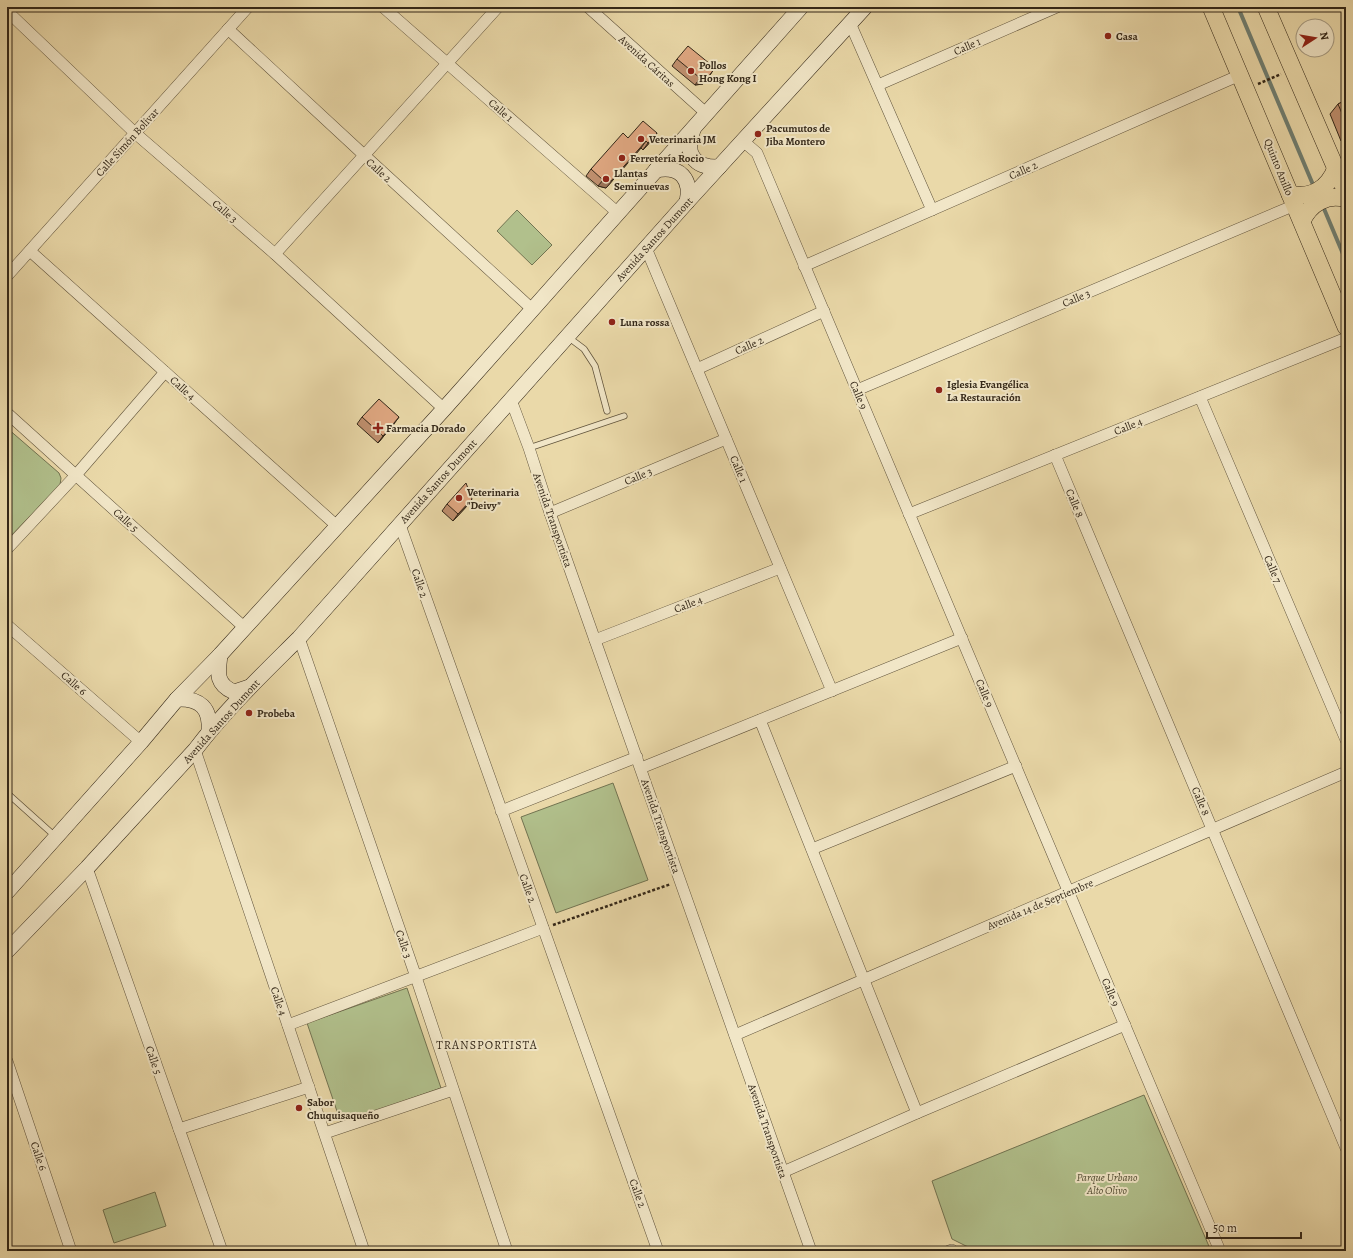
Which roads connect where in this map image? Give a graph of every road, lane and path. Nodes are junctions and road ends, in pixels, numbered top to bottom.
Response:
1 (248, 7) edge
2 (383, 7) edge
3 (498, 7) edge
4 (588, 7) edge
5 (801, 7) edge
6 (865, 7) edge
7 (1057, 7) edge
8 (1211, 7) edge
9 (1266, 7) edge
10 (7, 11) edge
11 (850, 23) junction
12 (228, 29) junction
13 (447, 63) junction
14 (1240, 75) junction
15 (1280, 75) dead end
16 (878, 85) junction
17 (1256, 85) dead end
18 (707, 114) junction
19 (692, 130) junction
20 (136, 133) junction
21 (743, 141) junction
22 (364, 155) junction
23 (719, 167) junction
24 (656, 170) junction
25 (1340, 187) edge
26 (687, 202) junction
27 (1300, 205) junction
28 (932, 210) junction
29 (618, 213) junction
30 (646, 248) junction
31 (30, 251) junction
32 (274, 254) junction
33 (804, 266) junction
34 (7, 276) edge
35 (532, 309) junction
36 (824, 311) junction
37 (1346, 327) edge
38 (566, 336) junction
39 (1346, 338) edge
40 (697, 369) junction
41 (165, 372) junction
42 (857, 390) junction
43 (1200, 397) junction
44 (511, 400) junction
45 (444, 409) junction
46 (607, 411) dead end
47 (7, 413) edge
48 (624, 416) dead end
49 (726, 439) junction
50 (529, 448) junction
51 (1055, 455) junction
52 (76, 475) junction
53 (550, 513) junction
54 (909, 514) junction
55 (400, 525) junction
56 (337, 526) junction
57 (7, 549) edge
58 (780, 568) junction
59 (7, 625) edge
60 (245, 628) junction
61 (299, 638) junction
62 (962, 638) junction
63 (595, 640) junction
64 (220, 655) junction
65 (250, 687) junction
66 (832, 691) junction
67 (177, 699) junction
68 (760, 720) junction
69 (209, 732) junction
70 (1346, 740) edge
71 (141, 742) junction
72 (196, 750) junction
73 (637, 758) junction
74 (1016, 766) junction
75 (640, 768) junction
76 (1346, 772) edge
77 (7, 793) edge
78 (501, 810) junction
79 (1212, 830) junction
80 (56, 837) junction
81 (812, 849) junction
82 (87, 868) junction
83 (680, 880) junction
84 (1069, 891) junction
85 (7, 892) edge
86 (543, 928) junction
87 (7, 951) edge
88 (416, 977) junction
89 (864, 980) junction
90 (288, 1025) junction
91 (1125, 1026) junction
92 (735, 1035) junction
93 (7, 1061) edge
94 (309, 1087) junction
95 (453, 1090) junction
96 (917, 1113) junction
97 (179, 1129) junction
98 (325, 1133) junction
99 (1346, 1148) edge
100 (783, 1172) junction
101 (807, 1250) edge
102 (72, 1251) edge
103 (222, 1251) edge
104 (364, 1251) edge
105 (507, 1251) edge
106 (658, 1251) edge
107 (1220, 1251) edge

1 - 12 street, Calle Simón Bolívar
2 - 13 street, Calle 1
3 - 13 street
4 - 18 street, Avenida Cáritas
5 - 18 main road
6 - 11 main road, Avenida Santos Dumont
7 - 16 street, Calle 1
8 - 14 main road, Quinto Anillo
9 - 25 main road
10 - 20 street, Calle 3
11 - 16 street
11 - 21 main road, Avenida Santos Dumont
12 - 20 street, Calle Simón Bolívar
12 - 22 street, Calle 2
13 - 22 street
13 - 29 street, Calle 1
14 - 27 main road, Quinto Anillo
14 - 28 street, Calle 2
15 - 17 path
16 - 28 street
18 - 19 main road
19 - 23 main road
19 - 24 main road
20 - 31 street, Calle Simón Bolívar
20 - 32 street, Calle 3
21 - 23 main road, Avenida Santos Dumont
21 - 33 street, Calle 9
22 - 32 street
22 - 35 street, Calle 2
23 - 26 main road, Avenida Santos Dumont
24 - 26 main road
24 - 29 main road
25 - 27 main road
26 - 30 main road, Avenida Santos Dumont
27 - 37 main road, Quinto Anillo
27 - 42 street, Calle 3
28 - 33 street, Calle 2
29 - 35 main road
30 - 38 main road, Avenida Santos Dumont
30 - 40 street, Calle 1
31 - 34 street, Calle Simón Bolívar
31 - 41 street, Calle 4
32 - 45 street, Calle 3
33 - 36 street, Calle 9
35 - 45 main road
36 - 40 street, Calle 2
36 - 42 street, Calle 9
38 - 44 main road, Avenida Santos Dumont
38 - 46 lane
39 - 43 street, Calle 4
40 - 49 street, Calle 1
41 - 52 street
41 - 56 street, Calle 4
42 - 54 street, Calle 9
43 - 51 street, Calle 4
43 - 70 street, Calle 7
44 - 50 street, Avenida Transportista
44 - 55 main road, Avenida Santos Dumont
45 - 56 main road
47 - 52 street, Calle 5
48 - 50 lane
49 - 53 street, Calle 3
49 - 58 street, Calle 1
50 - 53 street, Avenida Transportista
51 - 54 street, Calle 4
51 - 79 street, Calle 8
52 - 57 street
52 - 60 street, Calle 5
53 - 63 street, Avenida Transportista
54 - 62 street, Calle 9
55 - 61 main road, Avenida Santos Dumont
55 - 78 street, Calle 2
56 - 60 main road
58 - 63 street, Calle 4
58 - 66 street, Calle 1
59 - 71 street, Calle 6
60 - 64 main road
61 - 65 main road, Avenida Santos Dumont
61 - 88 street, Calle 3
62 - 66 street
62 - 74 street, Calle 9
63 - 73 street, Avenida Transportista
64 - 65 main road
64 - 67 main road
65 - 69 main road, Avenida Santos Dumont
66 - 68 street
67 - 69 main road
67 - 71 main road
68 - 75 street
68 - 81 street
69 - 72 main road, Avenida Santos Dumont
71 - 80 main road
72 - 82 main road, Avenida Santos Dumont
72 - 90 street, Calle 4
73 - 75 street, Avenida Transportista
73 - 78 street
74 - 81 street
74 - 84 street, Calle 9
75 - 83 street, Avenida Transportista
76 - 79 street, Avenida 14 de Septiembre
77 - 80 lane
78 - 86 street, Calle 2
79 - 84 street, Avenida 14 de Septiembre
79 - 99 street, Calle 8
80 - 85 main road
81 - 89 street
82 - 87 main road, Avenida Santos Dumont
82 - 97 street, Calle 5
83 - 86 path
83 - 92 street, Avenida Transportista
84 - 89 street, Avenida 14 de Septiembre
84 - 91 street, Calle 9
86 - 88 street
86 - 106 street, Calle 2
88 - 90 street
88 - 95 street, Calle 3
89 - 92 street, Avenida 14 de Septiembre
89 - 96 street
90 - 94 street, Calle 4
91 - 96 street
91 - 107 street, Calle 9
92 - 100 street, Avenida Transportista
93 - 102 street, Calle 6
94 - 97 street
94 - 98 street, Calle 4
95 - 98 street
95 - 105 street, Calle 3
96 - 100 street
97 - 103 street, Calle 5
98 - 104 street, Calle 4
100 - 101 street, Avenida Transportista

